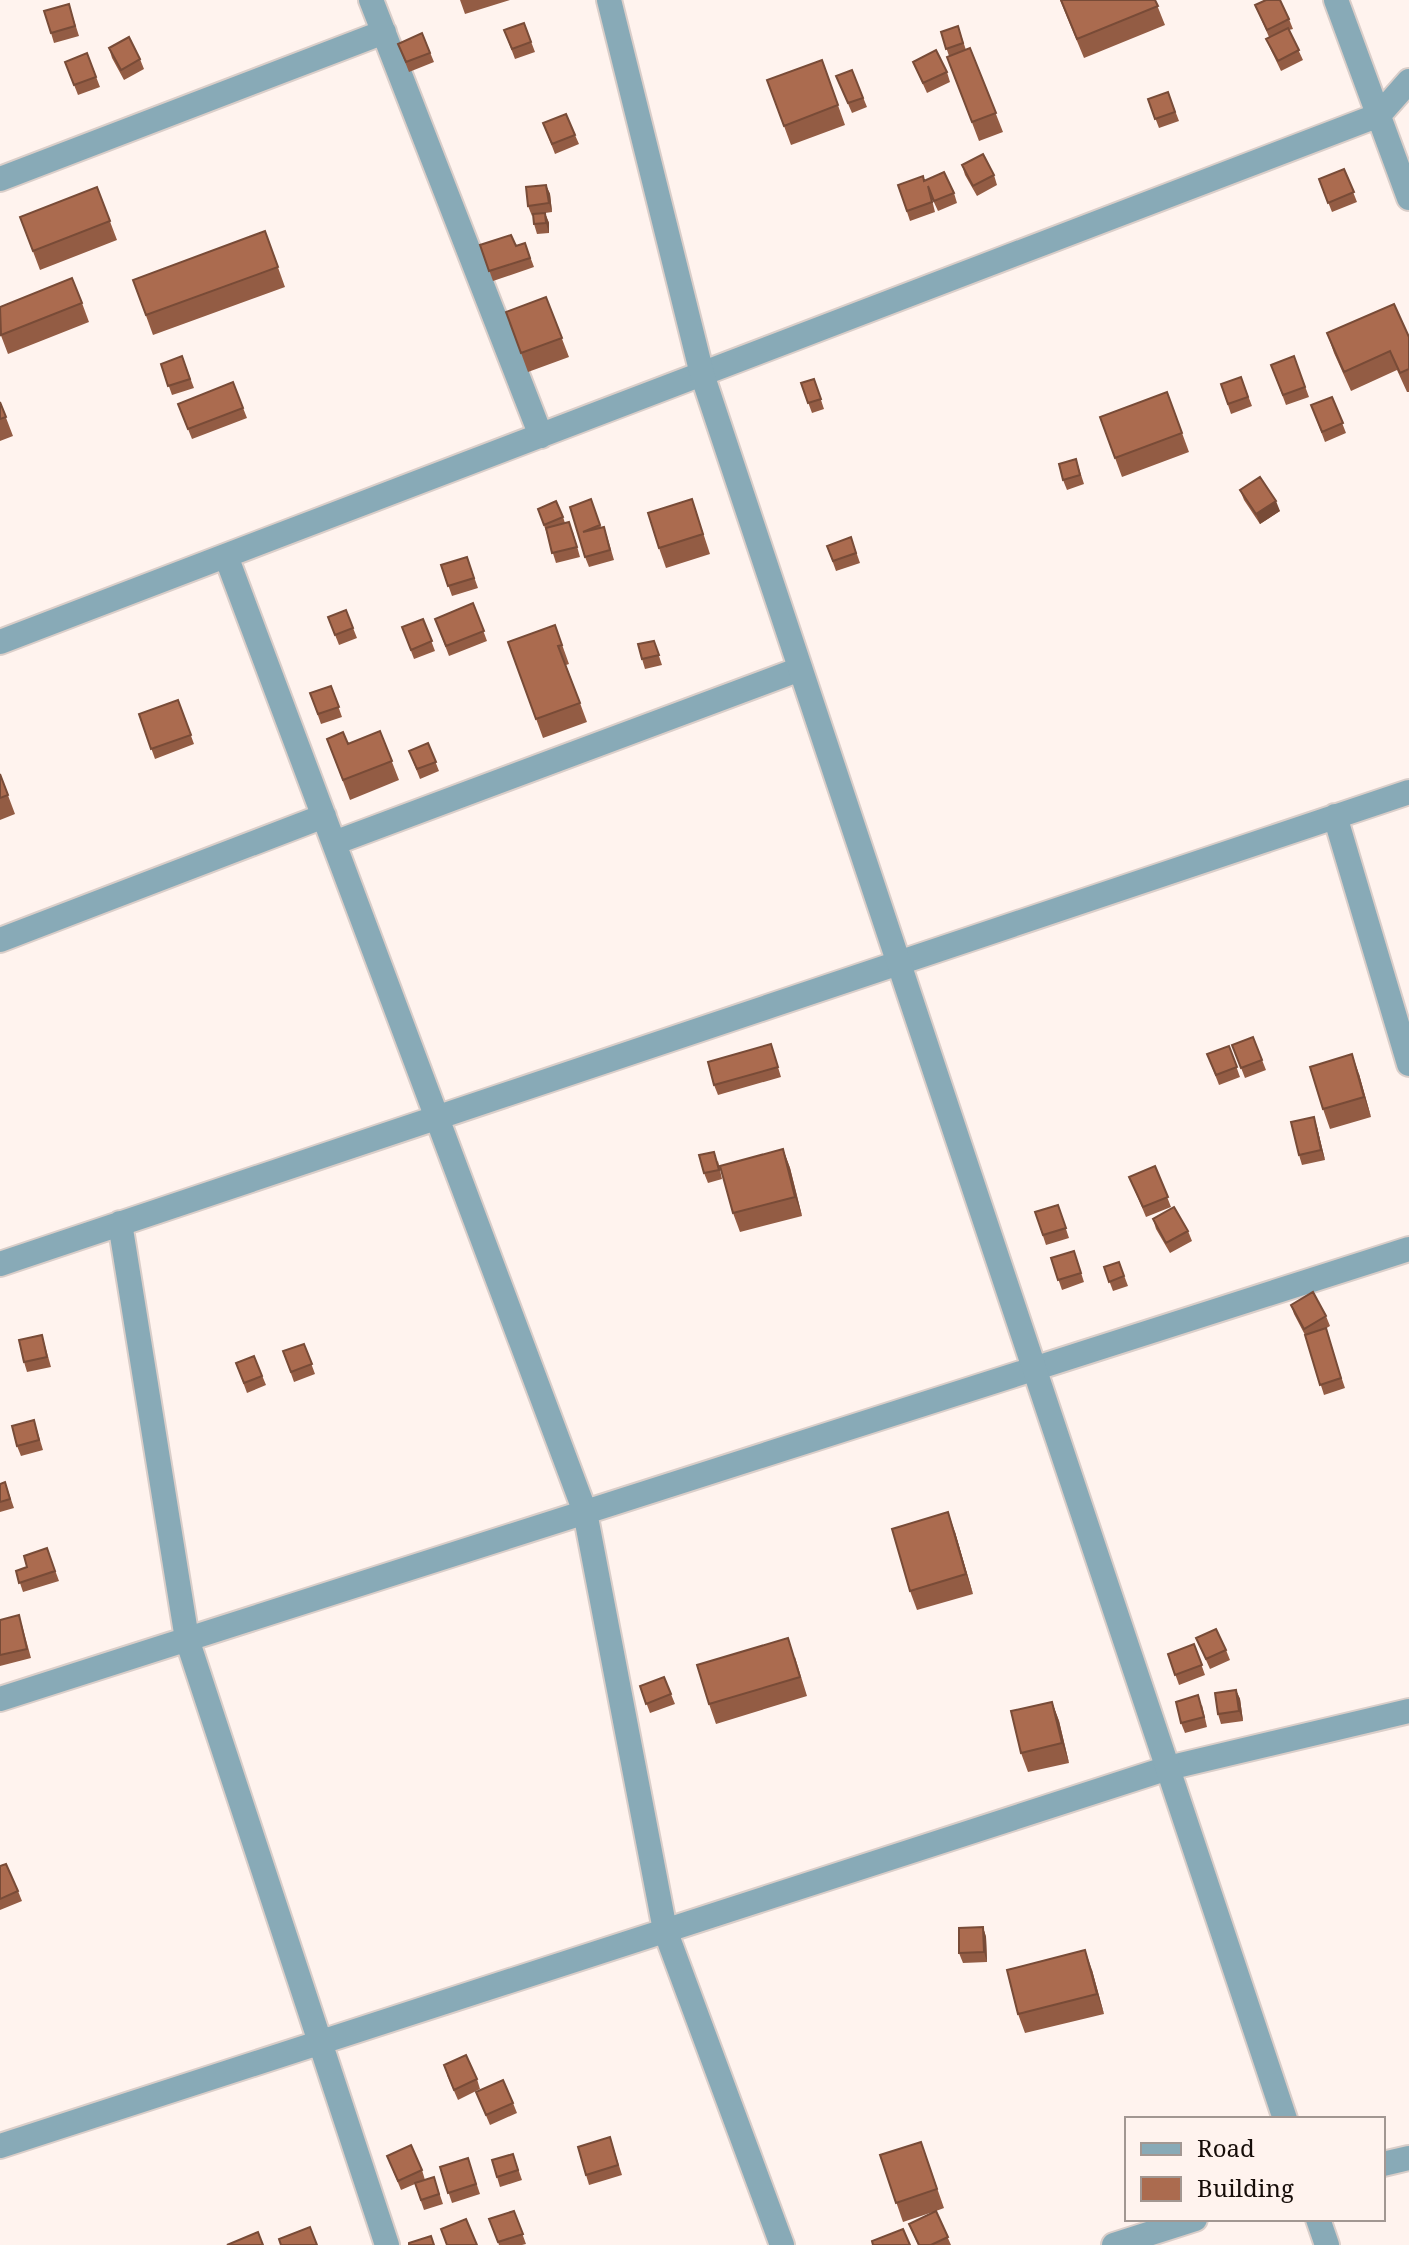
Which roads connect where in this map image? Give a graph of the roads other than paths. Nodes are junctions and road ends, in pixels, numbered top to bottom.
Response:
1 (371, 0) edge
2 (609, 0) edge
3 (1336, 0) edge
4 (384, 32) junction
5 (1409, 81) edge
6 (1379, 115) junction
7 (0, 179) edge
8 (1409, 198) edge
9 (702, 374) junction
10 (541, 436) junction
11 (226, 556) junction
12 (0, 642) edge
13 (800, 669) junction
14 (1409, 792) edge
15 (324, 816) junction
16 (1335, 816) junction
17 (334, 843) junction
18 (0, 940) edge
19 (899, 963) junction
20 (1409, 1064) edge
21 (437, 1117) junction
22 (120, 1223) junction
23 (1409, 1249) edge
24 (0, 1264) edge
25 (1034, 1369) junction
26 (585, 1512) junction
27 (187, 1639) junction
28 (0, 1699) edge
29 (1409, 1711) edge
30 (1168, 1768) junction
31 (665, 1930) junction
32 (320, 2042) junction
33 (1284, 2117) edge
34 (0, 2146) edge
35 (1409, 2158) edge
36 (1385, 2164) edge
37 (1189, 2221) edge
38 (1319, 2221) edge
39 (387, 2245) edge
40 (782, 2245) edge
41 (1114, 2245) edge
42 (1327, 2245) edge

1 - 4 street
2 - 9 street
3 - 6 street
4 - 7 street
4 - 10 street
5 - 6 street
6 - 8 street
6 - 9 street
9 - 10 street
9 - 13 street
10 - 11 street
11 - 12 street
11 - 15 street
13 - 17 street
13 - 19 street
14 - 16 street
15 - 17 street
15 - 18 street
16 - 19 street
16 - 20 street
17 - 21 street
19 - 21 street
19 - 25 street
21 - 22 street
21 - 26 street
22 - 24 street
22 - 27 street
23 - 25 street
25 - 26 street
25 - 30 street
26 - 27 street
26 - 31 street
27 - 28 street
27 - 32 street
29 - 30 street
30 - 31 street
30 - 33 street
31 - 32 street
31 - 40 street
32 - 34 street
32 - 39 street
35 - 36 street
37 - 41 street
38 - 42 street

